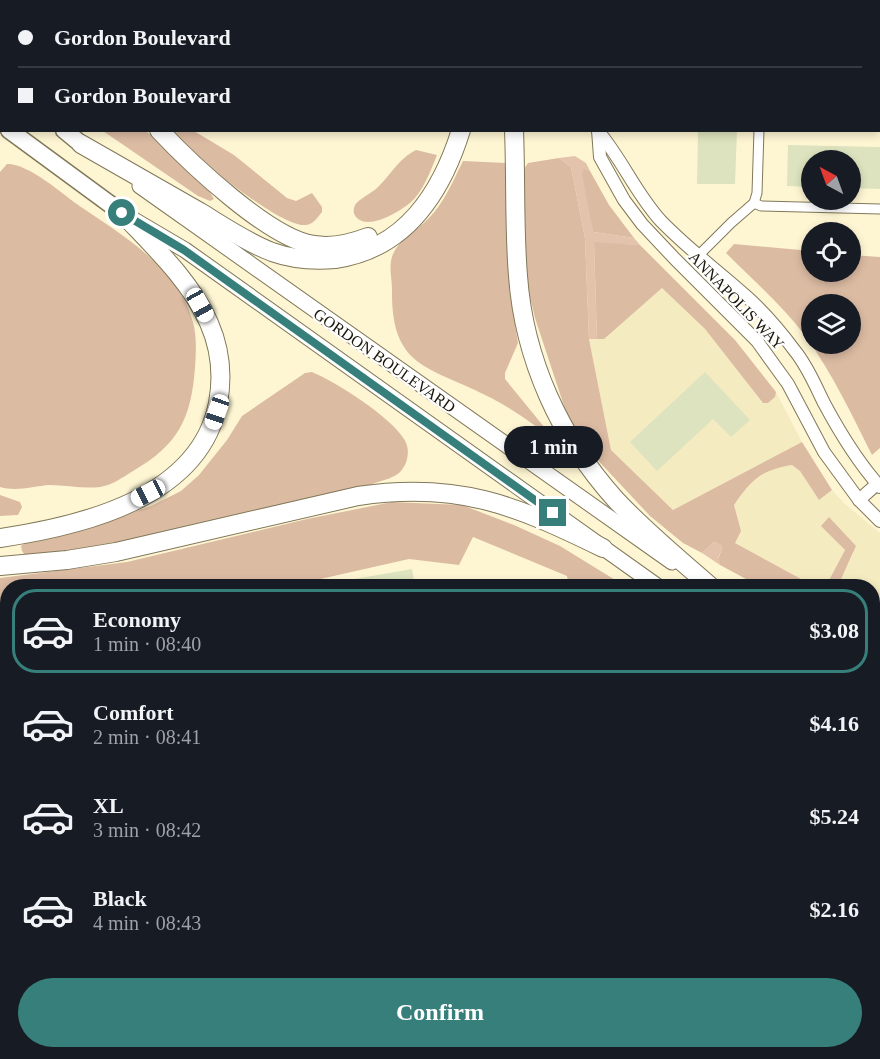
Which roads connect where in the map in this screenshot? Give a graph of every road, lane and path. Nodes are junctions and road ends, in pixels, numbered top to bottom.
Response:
1 (12, 132) edge
2 (66, 132) edge
3 (161, 132) edge
4 (460, 132) edge
5 (514, 132) edge
6 (599, 132) edge
7 (600, 132) edge
8 (759, 132) edge
9 (81, 144) junction
10 (754, 203) junction
11 (424, 206) junction
12 (880, 209) edge
13 (122, 213) junction
14 (698, 256) junction
15 (879, 485) edge
16 (859, 500) junction
17 (880, 521) edge
18 (0, 538) edge
19 (603, 548) junction
20 (0, 566) edge
21 (647, 579) edge
22 (699, 579) edge
23 (702, 579) edge

1 - 13 highway, GORDON BOULEVARD
2 - 9 highway, GORDON BOULEVARD
3 - 11 highway
4 - 11 highway
5 - 23 highway
6 - 16 street, ANNAPOLIS WAY
7 - 14 street, ANNAPOLIS WAY
8 - 10 street
9 - 11 highway
9 - 22 main road, GORDON BOULEVARD
10 - 12 street
10 - 14 street
13 - 18 highway
13 - 19 main road, GORDON BOULEVARD
14 - 15 street, ANNAPOLIS WAY
15 - 16 street
16 - 17 street, ANNAPOLIS WAY
19 - 20 highway
19 - 21 main road, GORDON BOULEVARD

